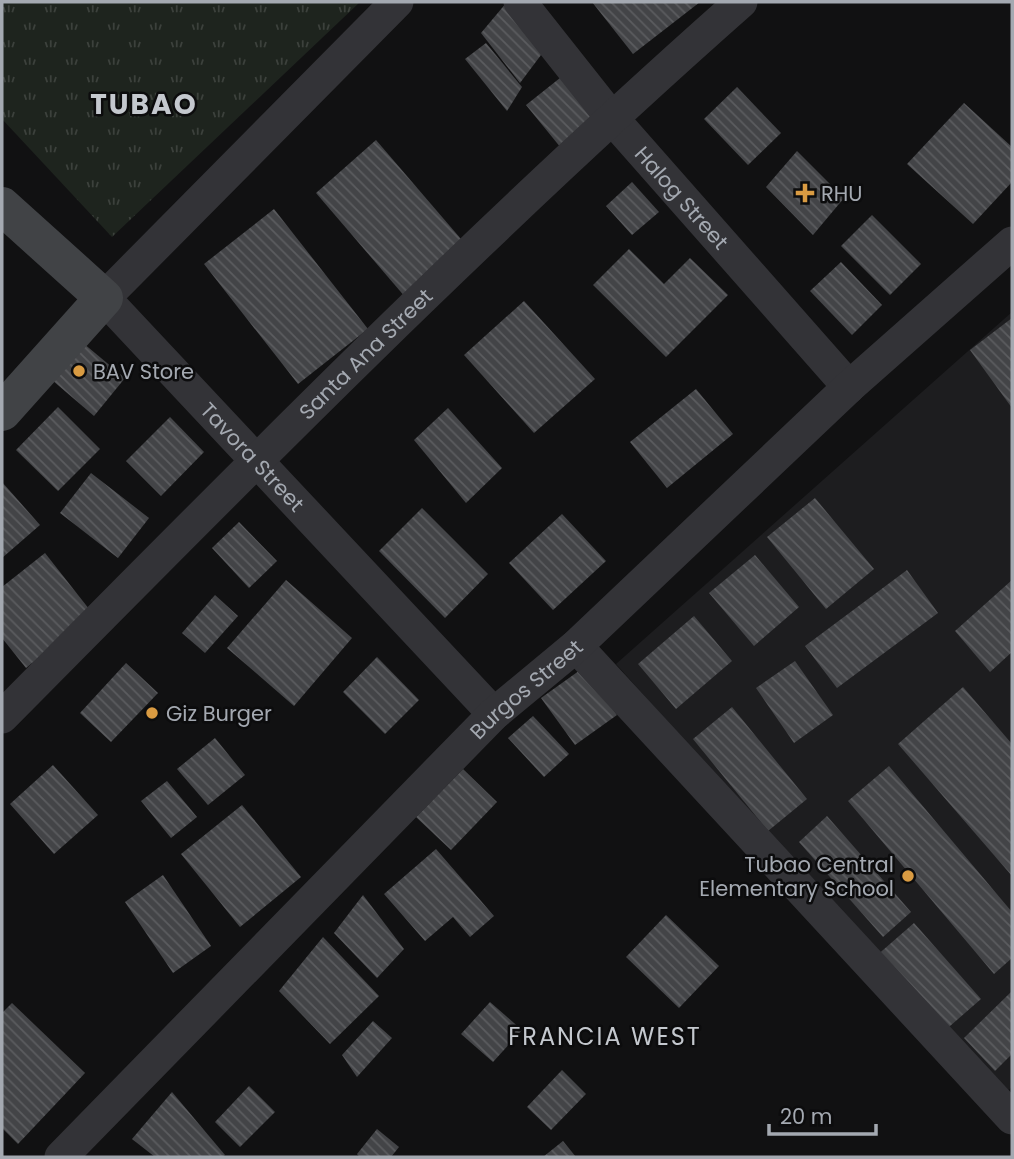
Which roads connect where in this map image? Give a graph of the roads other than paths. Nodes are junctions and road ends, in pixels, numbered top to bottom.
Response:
1 (397, 2) edge
2 (520, 2) edge
3 (741, 2) edge
4 (611, 117) junction
5 (2, 206) edge
6 (1012, 243) edge
7 (104, 298) junction
8 (849, 387) junction
9 (2, 412) edge
10 (256, 461) junction
11 (576, 646) junction
12 (494, 714) junction
13 (2, 717) edge
14 (1012, 1118) edge
15 (61, 1157) edge

1 - 7 street
2 - 4 street, Halog Street
3 - 4 street, Santa Ana Street
4 - 8 street, Halog Street
4 - 10 street, Santa Ana Street
5 - 7 main road, Tavora Street
6 - 8 street, Burgos Street
7 - 9 main road
7 - 10 street, Tavora Street
8 - 11 street, Burgos Street
10 - 12 street, Tavora Street
10 - 13 street, Santa Ana Street
11 - 12 street, Burgos Street
11 - 14 street
12 - 15 street, Burgos Street

